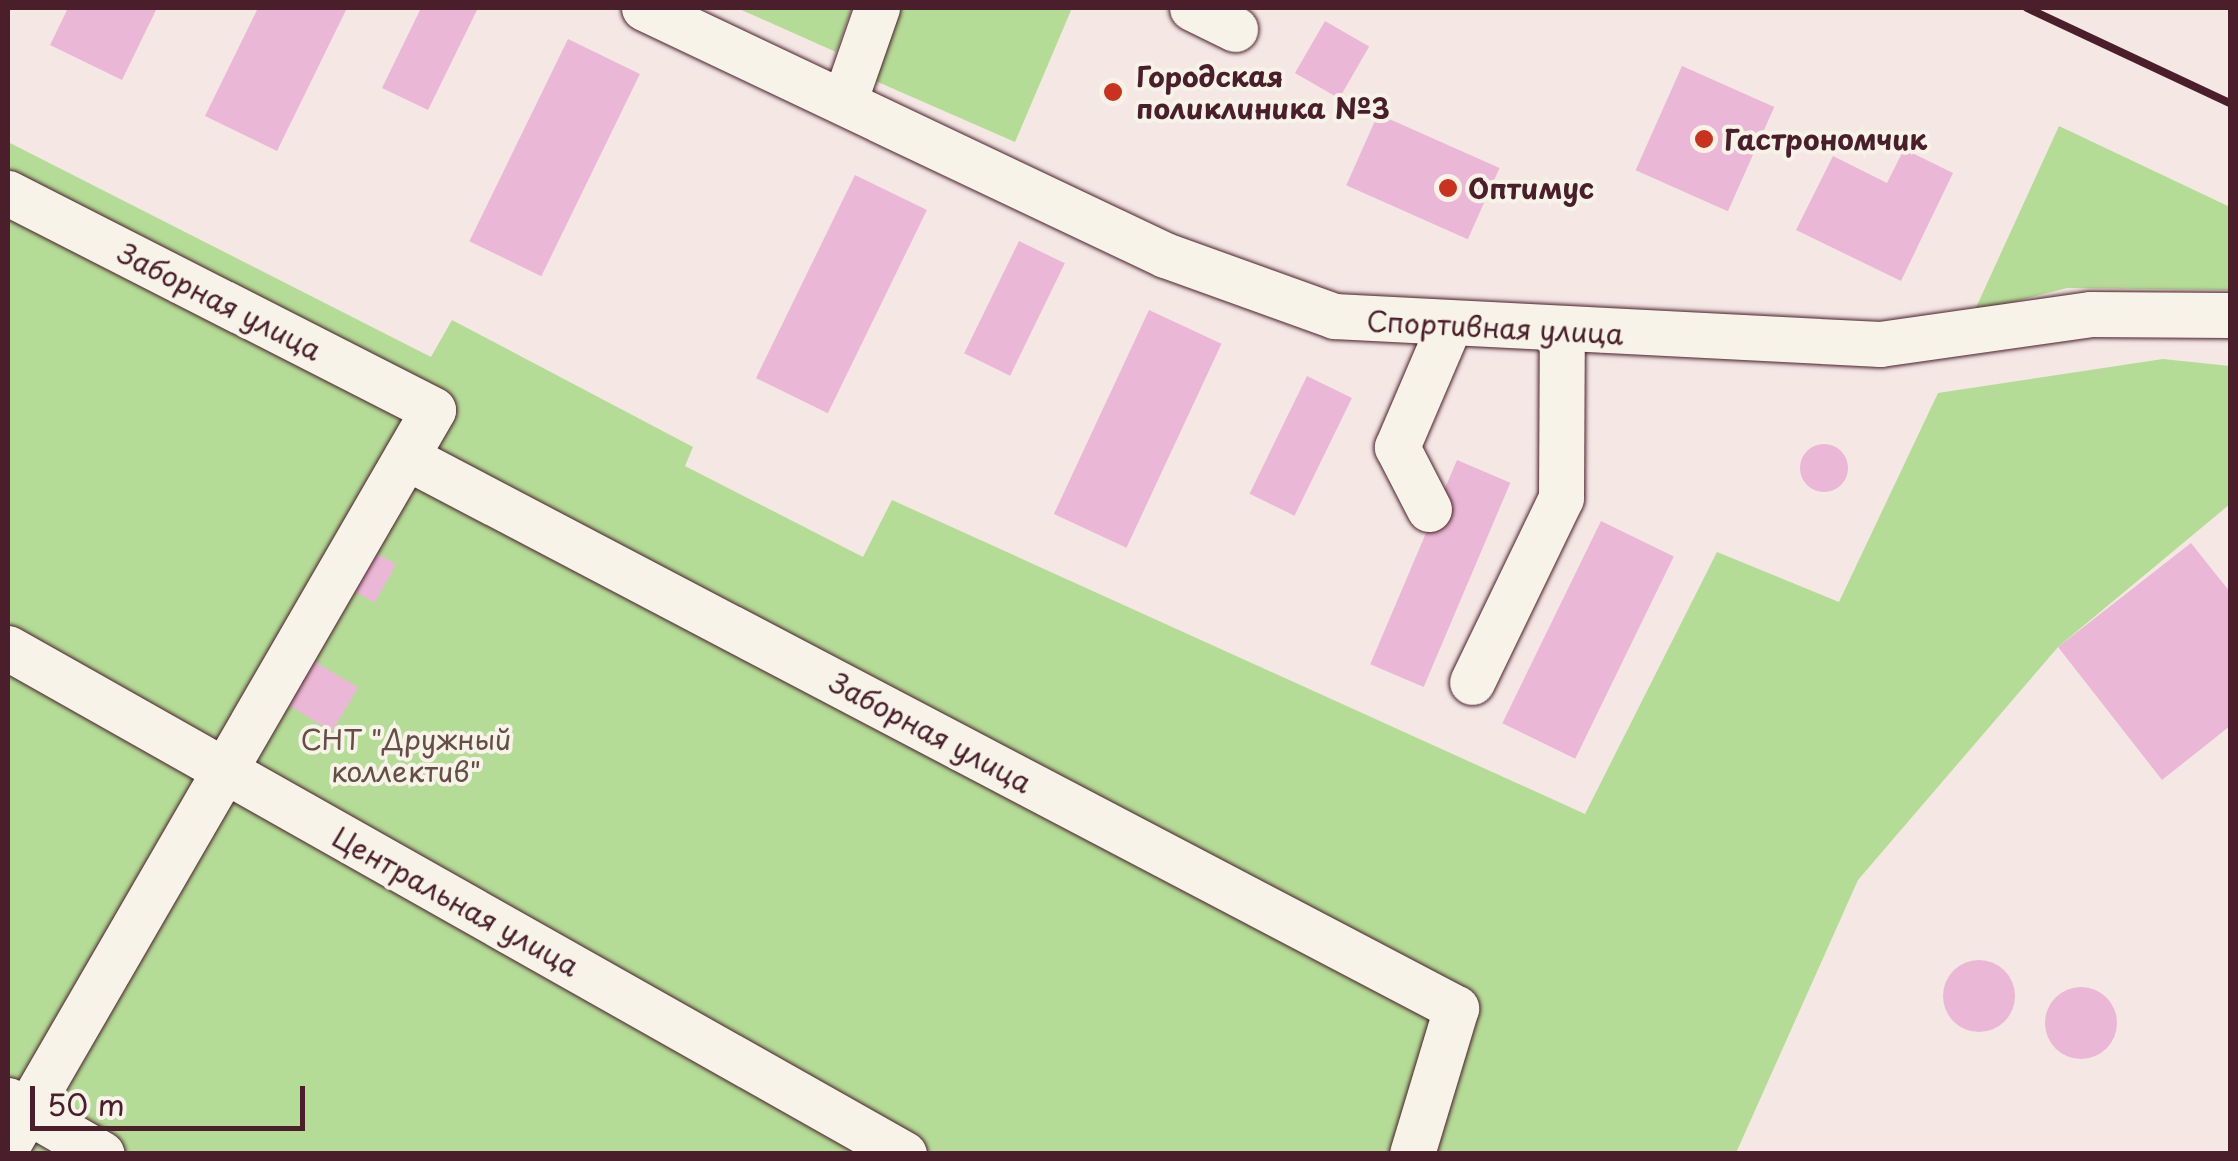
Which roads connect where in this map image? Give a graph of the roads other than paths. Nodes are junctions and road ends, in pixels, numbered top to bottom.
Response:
1 (644, 8) edge
2 (878, 8) edge
3 (1192, 8) edge
4 (1236, 29) dead end
5 (844, 102) junction
6 (8, 193) edge
7 (2230, 315) edge
8 (1448, 328) junction
9 (1562, 332) junction
10 (406, 457) junction
11 (1429, 509) dead end
12 (8, 648) edge
13 (1472, 682) dead end
14 (225, 771) junction
15 (14, 1119) edge
16 (102, 1154) edge
17 (904, 1154) edge
18 (1412, 1154) edge

1 - 5 street, Спортивная улица
2 - 5 street
3 - 4 street
5 - 8 street, Спортивная улица
6 - 10 street, Заборная улица
7 - 9 street, Спортивная улица
8 - 9 street, Спортивная улица
8 - 11 street
9 - 13 street
10 - 14 street
10 - 18 street, Заборная улица
12 - 14 street, Центральная улица
14 - 15 street
14 - 17 street, Центральная улица
15 - 16 street

